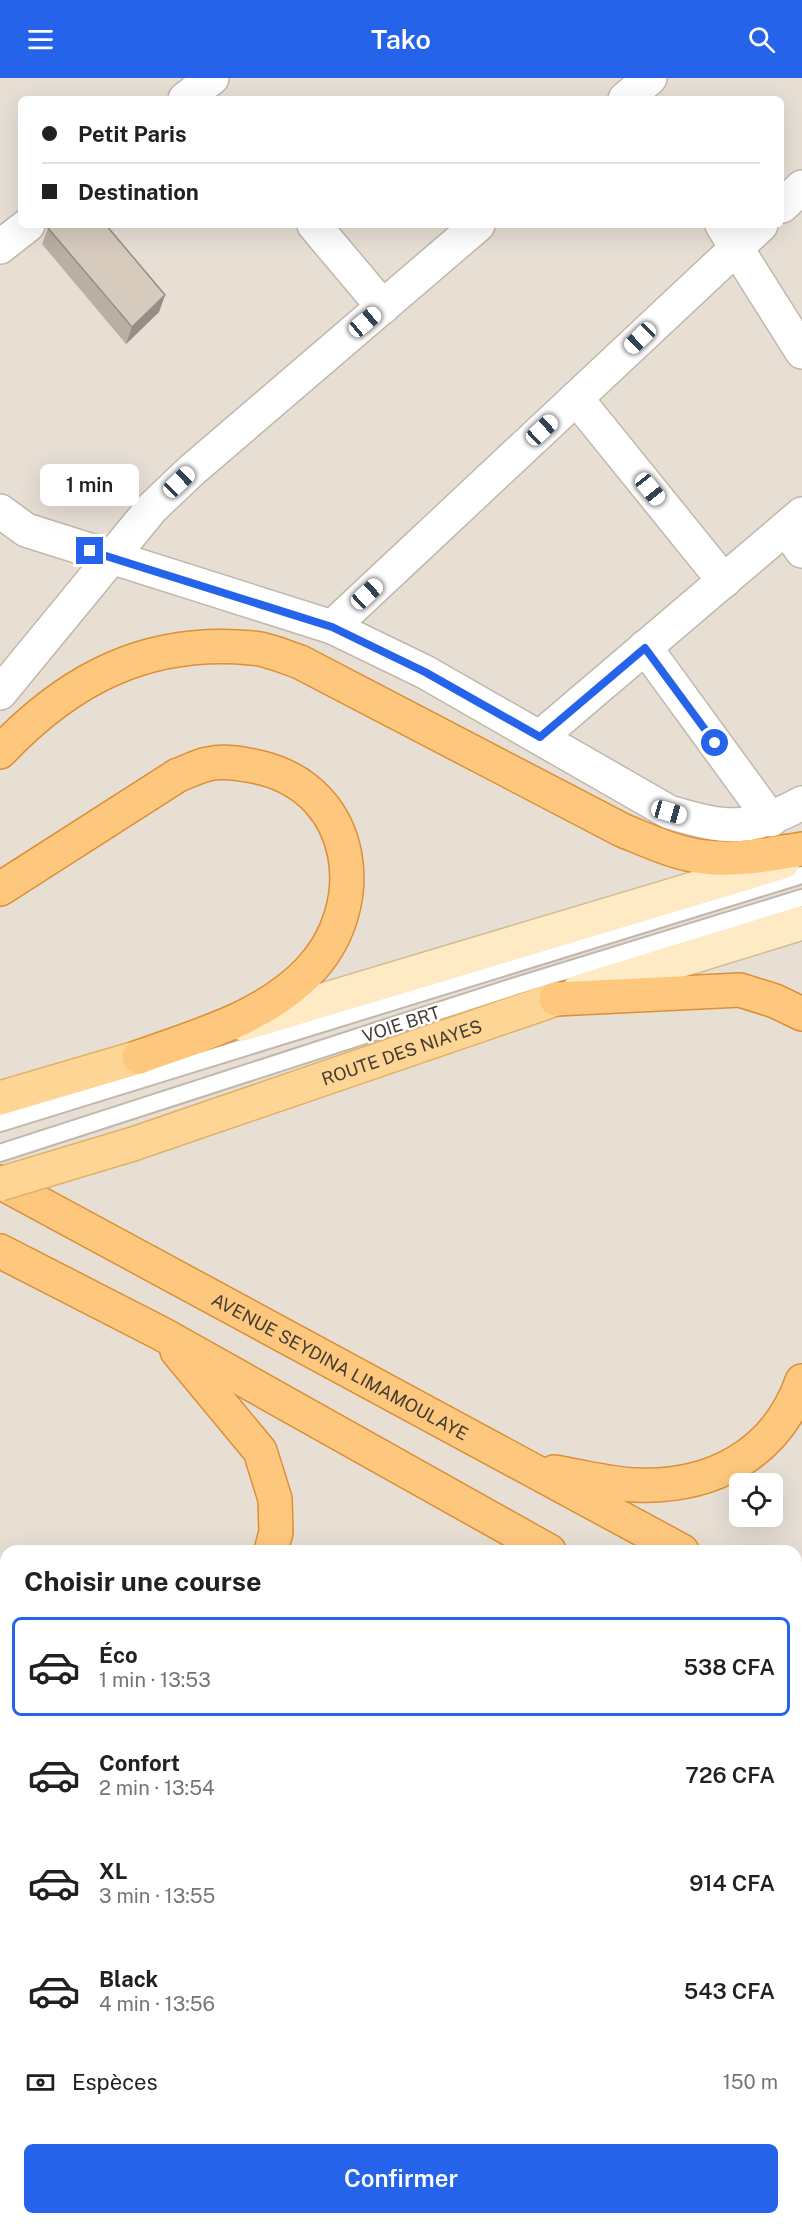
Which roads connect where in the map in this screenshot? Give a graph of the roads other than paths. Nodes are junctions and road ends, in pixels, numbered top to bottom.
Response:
1 (802, 188) edge
2 (784, 204) edge
3 (24, 228) edge
4 (317, 228) edge
5 (475, 228) edge
6 (753, 228) edge
7 (728, 237) edge
8 (0, 247) edge
9 (383, 307) junction
10 (802, 352) edge
11 (576, 398) junction
12 (0, 510) edge
13 (797, 531) edge
14 (111, 558) junction
15 (724, 581) junction
16 (332, 627) junction
17 (645, 648) junction
18 (0, 693) edge
19 (540, 737) junction
20 (0, 752) edge
21 (802, 803) edge
22 (771, 820) junction
23 (802, 849) edge
24 (802, 856) edge
25 (802, 875) edge
26 (0, 889) edge
27 (802, 898) edge
28 (802, 923) edge
29 (556, 999) junction
30 (802, 1014) edge
31 (139, 1056) junction
32 (63, 1091) junction
33 (0, 1098) edge
34 (0, 1123) edge
35 (0, 1153) edge
36 (0, 1183) edge
37 (0, 1251) edge
38 (162, 1334) junction
39 (802, 1381) edge
40 (527, 1468) junction
41 (273, 1545) edge
42 (538, 1545) edge
43 (671, 1545) edge

1 - 2 street
3 - 8 street
4 - 9 street
5 - 9 street
6 - 7 street
7 - 10 street
7 - 11 street
9 - 14 street
11 - 15 street
11 - 16 street
12 - 14 street
13 - 15 street
14 - 16 street
14 - 18 street
15 - 17 street
16 - 19 street
17 - 19 street
17 - 22 street
19 - 22 street
20 - 23 highway
21 - 22 street
24 - 31 main road
25 - 32 lane, VOIE BRT
26 - 31 highway
27 - 35 lane, VOIE BRT
28 - 29 main road, ROUTE DES NIAYES
29 - 30 highway
29 - 36 main road, ROUTE DES NIAYES, bridge
31 - 32 main road
32 - 33 main road
32 - 34 lane, VOIE BRT
36 - 40 highway, AVENUE SEYDINA LIMAMOULAYE
37 - 38 highway
38 - 41 highway
38 - 42 highway
39 - 40 highway
40 - 43 highway, AVENUE SEYDINA LIMAMOULAYE

